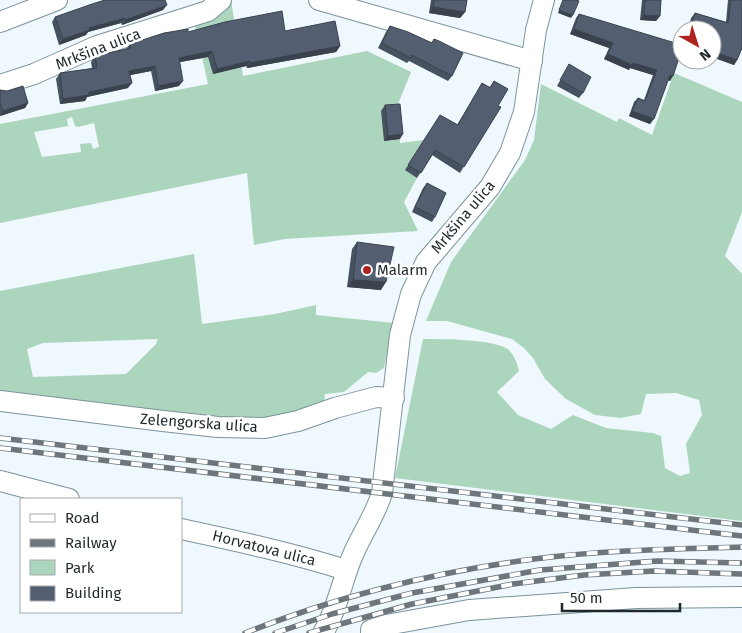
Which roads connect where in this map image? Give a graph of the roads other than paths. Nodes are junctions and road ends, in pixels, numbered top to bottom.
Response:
1 (57, 0) edge
2 (221, 0) edge
3 (319, 0) edge
4 (544, 0) edge
5 (0, 22) edge
6 (532, 61) junction
7 (0, 85) edge
8 (394, 398) junction
9 (0, 400) edge
10 (0, 480) edge
11 (65, 498) edge
12 (182, 529) edge
13 (346, 570) junction
14 (742, 597) edge
15 (323, 633) edge
16 (370, 633) edge

1 - 5 street
2 - 7 street, Mrkšina ulica
3 - 6 street
4 - 6 street, Mrkšina ulica
6 - 8 street, Mrkšina ulica
8 - 9 street, Zelengorska ulica
8 - 13 street, Mrkšina ulica
10 - 11 street
12 - 13 street, Horvatova ulica
13 - 15 street, Mrkšina ulica
14 - 16 street

